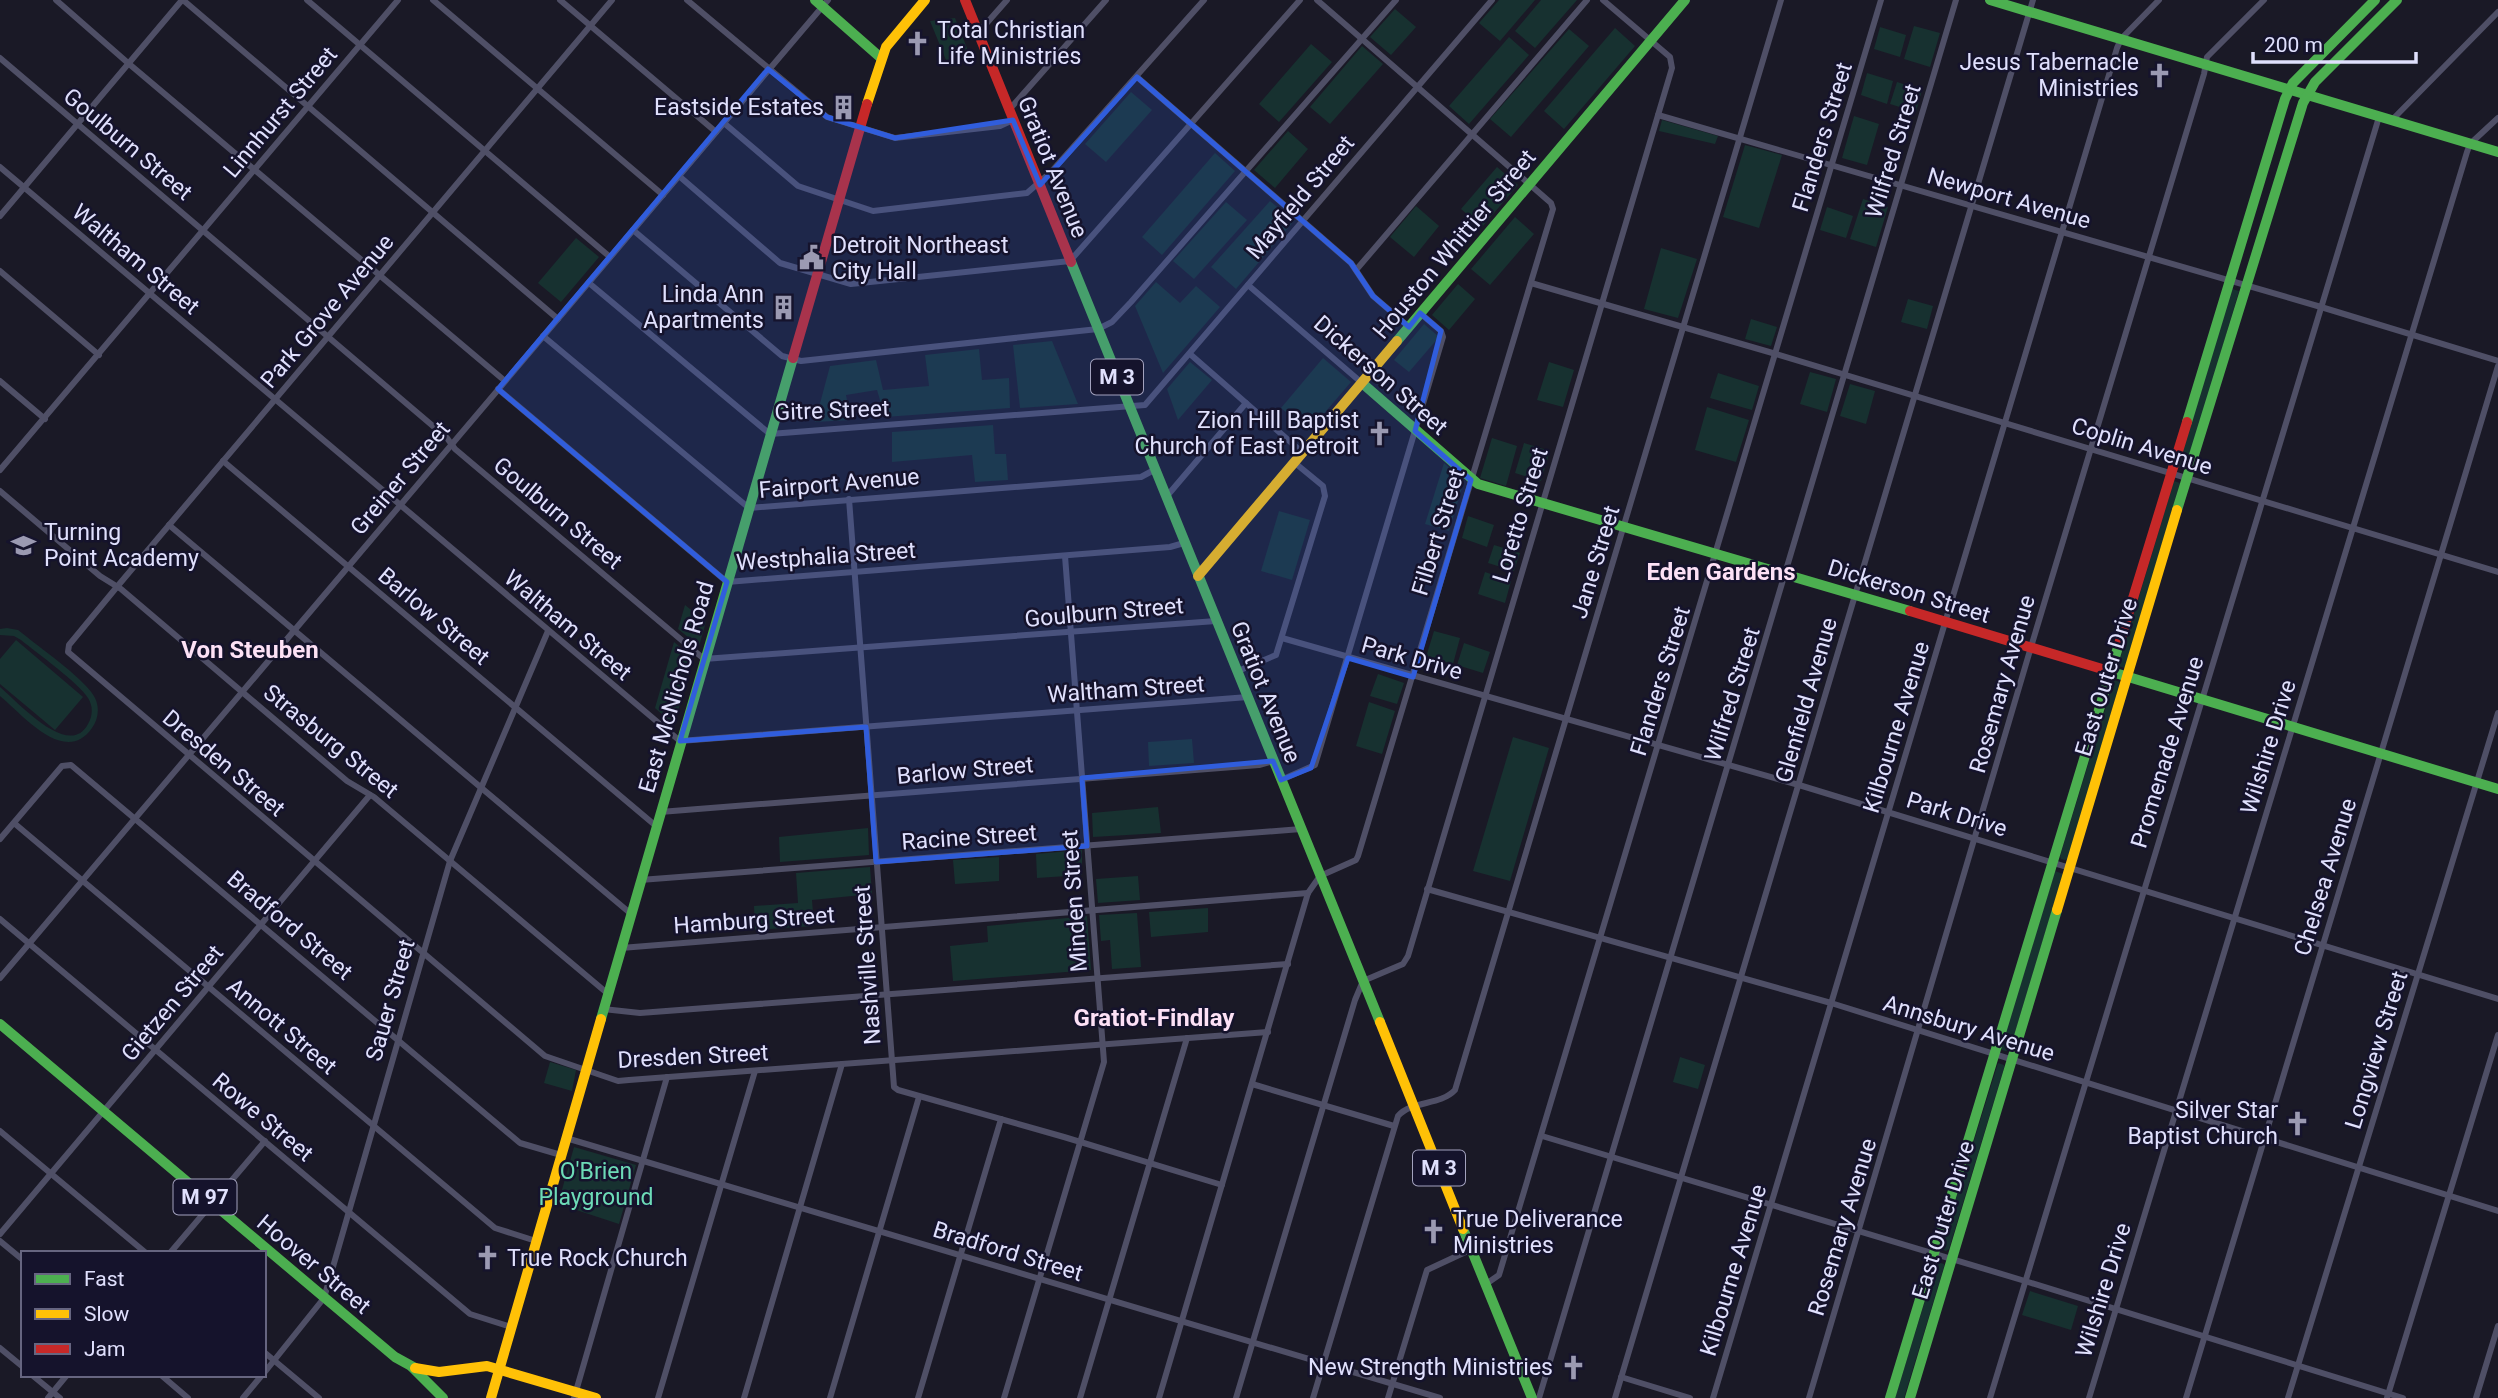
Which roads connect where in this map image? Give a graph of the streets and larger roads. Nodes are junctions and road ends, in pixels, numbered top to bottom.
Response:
1 (56, 0) edge
2 (183, 0) edge
3 (307, 0) edge
4 (398, 0) edge
5 (433, 0) edge
6 (560, 0) edge
7 (612, 0) edge
8 (687, 0) edge
9 (925, 0) edge
10 (965, 0) edge
11 (1007, 0) edge
12 (1106, 0) edge
13 (1204, 0) edge
14 (1300, 0) edge
15 (1317, 0) edge
16 (1396, 0) edge
17 (1492, 0) edge
18 (1587, 0) edge
19 (1603, 0) edge
20 (1685, 0) edge
21 (1781, 0) edge
22 (1881, 0) edge
23 (1956, 0) edge
24 (1990, 0) edge
25 (2033, 0) edge
26 (2160, 0) edge
27 (2264, 0) edge
28 (2375, 0) edge
29 (2397, 0) edge
30 (821, 2) edge
31 (2029, 12) junction
32 (2498, 12) edge
33 (590, 25) junction
34 (2348, 27) junction
35 (978, 33) junction
36 (2359, 38) junction
37 (1362, 39) junction
38 (2121, 39) junction
39 (1651, 41) junction
40 (360, 45) junction
41 (0, 58) edge
42 (881, 58) junction
43 (128, 63) junction
44 (2205, 65) junction
45 (768, 69) junction
46 (2304, 71) junction
47 (1137, 76) junction
48 (2315, 82) junction
49 (1416, 87) junction
50 (538, 89) junction
51 (2290, 89) junction
52 (2307, 95) junction
53 (308, 106) junction
54 (2282, 109) junction
55 (1009, 110) junction
56 (1658, 115) junction
57 (2299, 115) junction
58 (2378, 117) junction
59 (2498, 118) edge
60 (1013, 120) junction
61 (2391, 121) junction
62 (724, 123) junction
63 (77, 124) junction
64 (1191, 124) junction
65 (859, 127) junction
66 (716, 132) junction
67 (1470, 134) junction
68 (1740, 138) junction
69 (2470, 144) junction
70 (485, 151) junction
71 (2498, 152) edge
72 (1832, 165) junction
73 (0, 167) edge
74 (255, 168) junction
75 (1245, 171) junction
76 (2263, 171) junction
77 (679, 176) junction
78 (2280, 177) junction
79 (1039, 184) junction
80 (1529, 185) junction
81 (1902, 185) junction
82 (24, 187) junction
83 (663, 195) junction
84 (838, 201) junction
85 (1972, 205) junction
86 (433, 212) junction
87 (0, 216) edge
88 (1303, 221) junction
89 (203, 230) junction
90 (633, 230) junction
91 (2062, 232) junction
92 (610, 257) junction
93 (2149, 257) junction
94 (1070, 261) junction
95 (1356, 270) junction
96 (0, 271) edge
97 (816, 273) junction
98 (380, 274) junction
99 (2230, 281) junction
100 (589, 283) junction
101 (1531, 283) junction
102 (1248, 285) junction
103 (2245, 285) junction
104 (150, 294) junction
105 (1601, 304) junction
106 (2321, 307) junction
107 (1420, 313) junction
108 (558, 319) junction
109 (1409, 327) junction
110 (1683, 327) junction
111 (1097, 329) junction
112 (2411, 335) junction
113 (543, 337) junction
114 (326, 338) junction
115 (1190, 354) junction
116 (1776, 354) junction
117 (99, 355) junction
118 (792, 359) junction
119 (2498, 364) edge
120 (1845, 375) junction
121 (0, 381) edge
122 (505, 381) junction
123 (1362, 383) junction
124 (498, 389) junction
125 (1915, 396) junction
126 (274, 400) junction
127 (1246, 403) junction
128 (1129, 407) junction
129 (45, 419) junction
130 (2005, 423) junction
131 (1415, 431) junction
132 (770, 434) junction
133 (451, 445) junction
134 (2091, 449) junction
135 (1303, 453) junction
136 (223, 461) junction
137 (1295, 463) junction
138 (0, 470) edge
139 (1154, 470) junction
140 (2172, 473) junction
141 (2187, 478) junction
142 (1471, 480) junction
143 (0, 491) edge
144 (1166, 497) junction
145 (849, 499) junction
146 (2262, 500) junction
147 (1541, 504) junction
148 (400, 506) junction
149 (749, 508) junction
150 (169, 524) junction
151 (1624, 527) junction
152 (2352, 527) junction
153 (1185, 543) junction
154 (1716, 554) junction
155 (2441, 555) junction
156 (1065, 556) junction
157 (348, 567) junction
158 (854, 572) junction
159 (2498, 572) edge
160 (1786, 574) junction
161 (1198, 576) junction
162 (727, 582) junction
163 (116, 588) junction
164 (1855, 594) junction
165 (1216, 621) junction
166 (1946, 622) junction
167 (295, 631) junction
168 (548, 631) junction
169 (1069, 633) junction
170 (1282, 639) junction
171 (69, 645) joint
172 (2031, 647) junction
173 (859, 649) junction
174 (1348, 658) junction
175 (704, 659) junction
176 (1238, 671) junction
177 (2110, 673) junction
178 (1413, 677) junction
179 (2127, 678) junction
180 (242, 692) junction
181 (1248, 697) junction
182 (1484, 697) junction
183 (2202, 700) junction
184 (516, 708) junction
185 (1076, 710) junction
186 (2498, 713) edge
187 (1565, 720) junction
188 (866, 727) junction
189 (2292, 727) junction
190 (680, 741) junction
191 (1659, 746) junction
192 (2381, 754) junction
193 (188, 756) junction
194 (1273, 761) junction
195 (1729, 765) junction
196 (1083, 778) junction
197 (1281, 780) junction
198 (2477, 783) junction
199 (1799, 785) junction
200 (482, 788) junction
201 (2498, 789) edge
202 (370, 795) junction
203 (871, 795) junction
204 (660, 812) junction
205 (1889, 812) junction
206 (135, 819) junction
207 (14, 823) junction
208 (656, 826) junction
209 (1301, 829) junction
210 (1976, 838) junction
211 (0, 839) edge
212 (1087, 846) junction
213 (450, 861) junction
214 (314, 862) junction
215 (876, 862) junction
216 (2054, 862) junction
217 (2069, 866) junction
218 (1320, 876) junction
219 (83, 880) junction
220 (640, 880) junction
221 (1427, 889) junction
222 (2144, 890) junction
223 (1308, 893) junction
224 (1092, 912) junction
225 (1508, 912) junction
226 (630, 913) junction
227 (0, 919) edge
228 (2234, 919) junction
229 (262, 924) junction
230 (881, 928) junction
231 (1601, 938) junction
232 (29, 943) junction
233 (2323, 947) junction
234 (621, 948) junction
235 (422, 953) junction
236 (1670, 958) junction
237 (1288, 964) junction
238 (2418, 975) junction
239 (0, 978) edge
240 (1097, 978) junction
241 (1741, 978) junction
242 (1363, 981) junction
243 (209, 986) junction
244 (607, 993) junction
245 (886, 994) junction
246 (2498, 999) edge
247 (1831, 1003) junction
248 (603, 1009) junction
249 (0, 1024) edge
250 (1919, 1031) junction
251 (1268, 1032) junction
252 (2498, 1035) edge
253 (398, 1038) junction
254 (1187, 1038) junction
255 (1102, 1044) junction
256 (156, 1049) junction
257 (1995, 1055) junction
258 (891, 1060) junction
259 (2010, 1060) junction
260 (842, 1064) junction
261 (585, 1070) junction
262 (755, 1071) junction
263 (667, 1077) junction
264 (2085, 1082) junction
265 (1252, 1084) junction
266 (919, 1097) junction
267 (1324, 1105) junction
268 (1413, 1106) junction
269 (103, 1111) junction
270 (2176, 1112) junction
271 (1001, 1119) junction
272 (373, 1125) junction
273 (1394, 1126) junction
274 (0, 1131) edge
275 (1542, 1136) junction
276 (566, 1138) junction
277 (2264, 1140) junction
278 (265, 1142) junction
279 (1081, 1142) junction
280 (561, 1155) junction
281 (1611, 1156) junction
282 (643, 1161) junction
283 (1149, 1163) junction
284 (2358, 1168) junction
285 (51, 1174) junction
286 (1681, 1178) junction
287 (722, 1184) junction
288 (1222, 1185) junction
289 (2449, 1196) junction
290 (212, 1203) junction
291 (1771, 1204) junction
292 (800, 1208) junction
293 (2498, 1210) edge
294 (348, 1211) junction
295 (880, 1231) junction
296 (1860, 1231) junction
297 (0, 1234) edge
298 (0, 1241) edge
299 (536, 1241) junction
300 (1472, 1249) junction
301 (144, 1251) edge
302 (172, 1251) edge
303 (1934, 1254) junction
304 (961, 1255) junction
305 (21, 1258) edge
306 (1952, 1259) junction
307 (1040, 1279) junction
308 (2025, 1281) junction
309 (1486, 1284) junction
310 (324, 1298) junction
311 (1109, 1300) junction
312 (2116, 1309) junction
313 (1181, 1321) junction
314 (2498, 1326) edge
315 (511, 1327) junction
316 (2205, 1336) junction
317 (1253, 1342) junction
318 (0, 1348) edge
319 (266, 1353) edge
320 (275, 1360) junction
321 (1324, 1363) junction
322 (21, 1365) edge
323 (2298, 1366) junction
324 (412, 1367) junction
325 (266, 1370) edge
326 (499, 1370) junction
327 (35, 1377) edge
328 (65, 1377) edge
329 (163, 1377) edge
330 (260, 1377) edge
331 (1621, 1377) junction
332 (1392, 1384) junction
333 (51, 1395) edge
334 (575, 1395) edge
335 (2388, 1396) edge
336 (60, 1398) edge
337 (188, 1398) edge
338 (243, 1398) edge
339 (319, 1398) edge
340 (443, 1398) edge
341 (491, 1398) edge
342 (596, 1398) edge
343 (658, 1398) edge
344 (744, 1398) edge
345 (830, 1398) edge
346 (919, 1398) edge
347 (1004, 1398) edge
348 (1080, 1398) edge
349 (1159, 1398) edge
350 (1236, 1398) edge
351 (1313, 1398) edge
352 (1388, 1398) edge
353 (1440, 1398) edge
354 (1532, 1398) edge
355 (1539, 1398) edge
356 (1615, 1398) edge
357 (1690, 1398) edge
358 (1713, 1398) edge
359 (1810, 1398) edge
360 (1890, 1398) edge
361 (1910, 1398) edge
362 (1990, 1398) edge
363 (2089, 1398) edge
364 (2186, 1398) edge
365 (2288, 1398) edge
366 (2403, 1398) edge
367 (2476, 1398) edge

1 - 43 street
2 - 43 street
2 - 53 street
3 - 40 street
4 - 40 street, Linnhurst Street
5 - 50 street
6 - 33 street
7 - 33 street, Park Grove Avenue
8 - 45 street
9 - 42 street, East McNichols Road
10 - 35 street, Gratiot Avenue / M 3
11 - 35 street
12 - 55 street
13 - 47 street
14 - 64 street
15 - 37 street
16 - 37 street
17 - 49 street, Mayfield Street
18 - 67 street
19 - 39 street
20 - 39 street, Houston Whittier Street
21 - 68 street, Jane Street
22 - 72 street, Flanders Street
23 - 81 street, Wilfred Street
24 - 31 street
25 - 31 street, Glenfield Avenue
26 - 38 street, Kilbourne Avenue
27 - 44 street, Rosemary Avenue
28 - 34 street, East Outer Drive
29 - 36 street, East Outer Drive
30 - 42 street
30 - 45 street, Greiner Street
31 - 38 street
31 - 85 street, Glenfield Avenue
32 - 61 street
33 - 50 street, Park Grove Avenue
33 - 66 street
34 - 36 street
34 - 46 street, East Outer Drive
35 - 55 street, Gratiot Avenue / M 3
36 - 48 street, East Outer Drive
37 - 49 street
37 - 75 street
38 - 44 street
38 - 91 street, Kilbourne Avenue
39 - 56 street, Loretto Street
39 - 80 street, Houston Whittier Street
40 - 53 street, Linnhurst Street
40 - 70 street
41 - 63 street, Goulburn Street
42 - 65 street, East McNichols Road
43 - 63 street
43 - 74 street
44 - 51 street
44 - 93 street, Rosemary Avenue
45 - 62 street, Greiner Street
45 - 65 street
46 - 48 street
46 - 51 street, East Outer Drive
47 - 64 street
47 - 79 street
48 - 52 street, East Outer Drive
49 - 67 street
49 - 88 street, Mayfield Street
50 - 70 street, Park Grove Avenue
50 - 83 street
51 - 52 street
51 - 54 street, East Outer Drive
52 - 57 street, East Outer Drive
52 - 58 street
53 - 74 street, Linnhurst Street
53 - 86 street
54 - 57 street
54 - 76 street, East Outer Drive
55 - 60 street, Gratiot Avenue / M 3
56 - 68 street, Newport Avenue
56 - 105 street, Loretto Street
57 - 78 street, East Outer Drive
58 - 61 street
58 - 106 street, Promenade Avenue
59 - 69 street, Wilshire Drive
60 - 65 street
60 - 79 street, Gratiot Avenue / M 3
61 - 69 street
62 - 66 street, Greiner Street
62 - 84 street
63 - 82 street
63 - 89 street, Goulburn Street
64 - 75 street
64 - 94 street
65 - 84 street, East McNichols Road
66 - 77 street, Greiner Street
67 - 80 street
67 - 95 street
68 - 72 street, Newport Avenue
68 - 110 street, Jane Street
69 - 71 street
69 - 112 street, Wilshire Drive
70 - 86 street, Park Grove Avenue
70 - 92 street
72 - 81 street, Newport Avenue
72 - 116 street, Flanders Street
73 - 82 street, Waltham Street
74 - 89 street, Linnhurst Street
74 - 98 street
75 - 88 street
75 - 111 street
76 - 78 street
76 - 99 street, East Outer Drive
77 - 83 street, Greiner Street
77 - 97 street
78 - 103 street, East Outer Drive
79 - 84 street
79 - 94 street, Gratiot Avenue / M 3
80 - 101 street, Filbert Street
80 - 107 street, Houston Whittier Street
81 - 85 street, Newport Avenue
81 - 120 street, Wilfred Street
82 - 87 street
82 - 104 street, Waltham Street
83 - 90 street, Greiner Street
84 - 97 street, East McNichols Road
85 - 91 street, Newport Avenue
85 - 125 street, Glenfield Avenue
86 - 98 street, Park Grove Avenue
86 - 108 street
88 - 95 street
88 - 102 street, Mayfield Street
89 - 104 street, Linnhurst Street
89 - 114 street, Goulburn Street
90 - 92 street, Greiner Street
90 - 118 street
91 - 93 street, Newport Avenue
91 - 130 street, Kilbourne Avenue
92 - 100 street, Greiner Street
93 - 99 street, Newport Avenue
93 - 134 street, Rosemary Avenue
94 - 97 street
94 - 111 street, Gratiot Avenue / M 3
95 - 109 street
96 - 117 street
97 - 118 street, East McNichols Road
98 - 114 street, Park Grove Avenue
98 - 122 street
99 - 103 street, Newport Avenue
99 - 140 street, East Outer Drive
100 - 108 street, Greiner Street
100 - 132 street, Gitre Street
101 - 105 street
101 - 142 street, Filbert Street
102 - 115 street, Mayfield Street
102 - 123 street, Dickerson Street
103 - 106 street, Newport Avenue
103 - 141 street, East Outer Drive
104 - 117 street, Linnhurst Street
104 - 126 street, Waltham Street
105 - 110 street
105 - 147 street, Loretto Street
106 - 112 street
106 - 146 street, Promenade Avenue
107 - 109 street, Houston Whittier Street
107 - 131 street
108 - 113 street, Greiner Street
109 - 123 street, Houston Whittier Street
110 - 116 street, Coplin Avenue
110 - 151 street, Jane Street
111 - 118 street
111 - 128 street, Gratiot Avenue / M 3
112 - 119 street
112 - 152 street, Wilshire Drive
113 - 122 street, Greiner Street
113 - 149 street, Fairport Avenue
114 - 126 street, Park Grove Avenue
114 - 133 street, Goulburn Street
115 - 127 street
115 - 128 street, Mayfield Street
116 - 120 street, Coplin Avenue
116 - 154 street, Flanders Street
117 - 129 street, Linnhurst Street
118 - 132 street, East McNichols Road
119 - 155 street, Chelsea Avenue
120 - 125 street, Coplin Avenue
120 - 160 street, Wilfred Street
121 - 129 street
122 - 124 street, Greiner Street
123 - 131 street, Dickerson Street
123 - 135 street, Houston Whittier Street
124 - 133 street, Greiner Street
124 - 162 street, Westphalia Street
125 - 130 street, Coplin Avenue
125 - 164 street, Glenfield Avenue
126 - 136 street, Park Grove Avenue
126 - 148 street, Waltham Street
127 - 135 street
127 - 144 street
128 - 132 street, Gitre Street
128 - 139 street, Gratiot Avenue / M 3
129 - 138 street, Linnhurst Street
130 - 134 street, Coplin Avenue
130 - 166 street, Kilbourne Avenue
131 - 142 street, Dickerson Street
131 - 174 street
132 - 149 street, East McNichols Road
133 - 148 street, Greiner Street
133 - 175 street, Goulburn Street
134 - 140 street, Coplin Avenue
134 - 172 street, Rosemary Avenue
135 - 137 street, Houston Whittier Street
136 - 150 street, Park Grove Avenue
136 - 157 street, Barlow Street
137 - 161 street, Houston Whittier Street
137 - 170 street
139 - 144 street, Gratiot Avenue / M 3
139 - 145 street, Fairport Avenue
140 - 141 street, Coplin Avenue
140 - 177 street, East Outer Drive
141 - 146 street, Coplin Avenue
141 - 179 street, East Outer Drive
142 - 147 street, Dickerson Street
142 - 178 street, Filbert Street
143 - 163 street, Strasburg Street
144 - 153 street, Gratiot Avenue / M 3
145 - 149 street, Fairport Avenue
145 - 158 street, Nashville Street
146 - 152 street, Coplin Avenue
146 - 183 street, Promenade Avenue
147 - 151 street, Dickerson Street
147 - 182 street, Loretto Street
148 - 157 street, Greiner Street
148 - 168 street, Waltham Street
149 - 162 street, East McNichols Road
150 - 163 street, Park Grove Avenue
150 - 167 street
151 - 154 street, Dickerson Street
151 - 187 street, Jane Street
152 - 155 street, Coplin Avenue
152 - 189 street, Wilshire Drive
153 - 156 street, Westphalia Street
153 - 161 street, Gratiot Avenue / M 3
154 - 160 street, Dickerson Street
154 - 191 street, Flanders Street
155 - 159 street, Coplin Avenue
155 - 192 street, Chelsea Avenue
156 - 158 street, Westphalia Street
156 - 169 street, Minden Street
157 - 167 street, Greiner Street
157 - 184 street, Barlow Street
158 - 162 street, Westphalia Street
158 - 173 street, Nashville Street
160 - 164 street, Dickerson Street
160 - 195 street, Wilfred Street
161 - 165 street, Gratiot Avenue / M 3
162 - 175 street, East McNichols Road
163 - 171 street, Park Grove Avenue
163 - 180 street, Strasburg Street
164 - 166 street, Dickerson Street
164 - 199 street, Glenfield Avenue
165 - 169 street, Goulburn Street
165 - 176 street, Gratiot Avenue / M 3
166 - 172 street, Dickerson Street
166 - 205 street, Kilbourne Avenue
167 - 180 street, Greiner Street
167 - 200 street
168 - 184 street, Sauer Street
168 - 190 street, Waltham Street
169 - 173 street, Goulburn Street
169 - 185 street, Minden Street
170 - 174 street, Park Drive
170 - 176 street
171 - 193 street, Dresden Street
172 - 177 street, Dickerson Street
172 - 210 street, Rosemary Avenue
173 - 175 street, Goulburn Street
173 - 188 street, Nashville Street
174 - 178 street, Park Drive
174 - 197 street
175 - 190 street, East McNichols Road
176 - 181 street, Gratiot Avenue / M 3
177 - 179 street, Dickerson Street
177 - 216 street, East Outer Drive
178 - 182 street, Park Drive
178 - 218 street, Filbert Street
179 - 183 street, Dickerson Street
179 - 217 street, East Outer Drive
180 - 193 street, Greiner Street
180 - 202 street, Strasburg Street
181 - 185 street, Waltham Street
181 - 194 street, Gratiot Avenue / M 3
182 - 187 street, Park Drive
182 - 221 street, Loretto Street
183 - 189 street, Dickerson Street
183 - 222 street, Promenade Avenue
184 - 200 street, Sauer Street
184 - 208 street, Barlow Street
185 - 188 street, Waltham Street
185 - 196 street, Minden Street
186 - 198 street, Longview Street
187 - 191 street, Park Drive
187 - 225 street, Jane Street
188 - 190 street, Waltham Street
188 - 203 street, Nashville Street
189 - 192 street, Dickerson Street
189 - 228 street, Wilshire Drive
190 - 204 street, East McNichols Road
191 - 195 street, Park Drive
191 - 231 street, Flanders Street
192 - 198 street, Dickerson Street
192 - 233 street, Chelsea Avenue
193 - 206 street, Greiner Street
193 - 214 street, Dresden Street
194 - 196 street, Barlow Street
194 - 197 street, Gratiot Avenue / M 3
195 - 199 street, Park Drive
195 - 236 street, Wilfred Street
196 - 203 street, Barlow Street
196 - 212 street, Minden Street
197 - 209 street, Gratiot Avenue / M 3
198 - 201 street, Dickerson Street
198 - 238 street, Longview Street
199 - 205 street, Park Drive
199 - 241 street, Glenfield Avenue
200 - 213 street, Sauer Street
200 - 226 street
202 - 213 street, Strasburg Street
202 - 214 street, Gietzen Street
203 - 204 street, Barlow Street
203 - 215 street, Nashville Street
204 - 208 street, East McNichols Road
205 - 210 street, Park Drive
205 - 247 street, Kilbourne Avenue
206 - 207 street, Bradford Street
206 - 219 street, Greiner Street
206 - 229 street, Bradford Street
207 - 211 street
207 - 219 street, Annott Street
208 - 220 street, East McNichols Road
209 - 212 street, Racine Street
209 - 218 street, Gratiot Avenue / M 3
210 - 216 street, Park Drive
210 - 250 street, Rosemary Avenue
212 - 215 street, Racine Street
212 - 224 street, Minden Street
213 - 235 street, Sauer Street
213 - 244 street, Strasburg Street
214 - 229 street, Gietzen Street
214 - 235 street, Dresden Street
215 - 220 street, Racine Street
215 - 230 street, Nashville Street
216 - 217 street, Park Drive
216 - 257 street, East Outer Drive
217 - 222 street, Park Drive
217 - 259 street, East Outer Drive
218 - 223 street
218 - 242 street, Gratiot Avenue / M 3
219 - 232 street, Greiner Street
219 - 243 street, Annott Street
220 - 226 street, East McNichols Road
221 - 225 street, Annsbury Avenue
221 - 242 street, Loretto Street
222 - 228 street, Park Drive
222 - 264 street, Promenade Avenue
223 - 224 street, Hamburg Street
223 - 237 street
224 - 230 street, Hamburg Street
224 - 240 street, Minden Street
225 - 231 street, Annsbury Avenue
225 - 268 street, Jane Street
226 - 234 street, East McNichols Road
227 - 232 street, Rowe Street
228 - 233 street, Park Drive
228 - 270 street, Wilshire Drive
229 - 243 street, Gietzen Street
229 - 253 street, Bradford Street
230 - 234 street, Hamburg Street
230 - 245 street, Nashville Street
231 - 236 street, Annsbury Avenue
231 - 275 street, Flanders Street
232 - 239 street, Greiner Street
232 - 256 street, Rowe Street
233 - 238 street, Park Drive
233 - 277 street, Chelsea Avenue
234 - 244 street, East McNichols Road
235 - 253 street, Sauer Street
235 - 261 street, Dresden Street
236 - 241 street, Annsbury Avenue
236 - 281 street, Wilfred Street
237 - 240 street
237 - 251 street
238 - 246 street, Park Drive
238 - 284 street, Longview Street
240 - 245 street
240 - 255 street, Minden Street
241 - 247 street, Annsbury Avenue
241 - 286 street, Glenfield Avenue
242 - 267 street
242 - 268 street, Gratiot Avenue / M 3
243 - 256 street, Gietzen Street
243 - 272 street, Annott Street
244 - 248 street, East McNichols Road
245 - 248 street
245 - 258 street, Nashville Street
247 - 250 street, Annsbury Avenue
247 - 291 street, Kilbourne Avenue
248 - 261 street, East McNichols Road
249 - 269 street, Hoover Street / M 97
250 - 257 street, Annsbury Avenue
250 - 296 street, Rosemary Avenue
251 - 254 street, Dresden Street
251 - 265 street
252 - 289 street
253 - 272 street, Sauer Street
253 - 280 street, Bradford Street
254 - 255 street, Dresden Street
254 - 283 street
255 - 258 street, Dresden Street
255 - 279 street, Minden Street
256 - 269 street, Gietzen Street
256 - 278 street, Rowe Street
257 - 259 street, Annsbury Avenue
257 - 303 street, East Outer Drive
258 - 260 street, Dresden Street
258 - 266 street, Nashville Street
259 - 264 street, Annsbury Avenue
259 - 306 street, East Outer Drive
260 - 262 street, Dresden Street
260 - 292 street
261 - 263 street, Dresden Street
261 - 276 street, East McNichols Road
262 - 263 street, Dresden Street
262 - 287 street
263 - 282 street
264 - 270 street, Annsbury Avenue
264 - 308 street, Promenade Avenue
265 - 267 street
265 - 288 street
266 - 271 street
266 - 295 street
267 - 273 street
267 - 317 street
268 - 273 street
268 - 300 street, Gratiot Avenue / M 3
269 - 285 street, Gietzen Street
269 - 290 street, Hoover Street / M 97
270 - 277 street, Annsbury Avenue
270 - 312 street, Wilshire Drive
271 - 279 street
271 - 304 street
272 - 294 street, Sauer Street
272 - 299 street, Annott Street
273 - 321 street
274 - 285 street
275 - 281 street
275 - 309 street, Flanders Street
276 - 280 street, East McNichols Road
276 - 282 street, Bradford Street
277 - 284 street, Annsbury Avenue
277 - 316 street, Chelsea Avenue
278 - 290 street
278 - 294 street, Rowe Street
279 - 283 street
279 - 307 street, Minden Street
280 - 299 street, East McNichols Road
281 - 286 street
281 - 355 street, Wilfred Street
282 - 287 street, Bradford Street
282 - 334 street
283 - 288 street
283 - 311 street
284 - 289 street, Annsbury Avenue
284 - 323 street, Longview Street
285 - 297 street, Gietzen Street
285 - 301 street
286 - 291 street
286 - 331 street, Glenfield Avenue
287 - 292 street, Bradford Street
287 - 343 street
288 - 313 street
289 - 293 street, Annsbury Avenue
289 - 335 street
290 - 302 street
290 - 310 street, Hoover Street / M 97
291 - 296 street
291 - 358 street, Kilbourne Avenue
292 - 295 street, Bradford Street
292 - 344 street
294 - 310 street, Sauer Street
294 - 315 street, Rowe Street
295 - 304 street, Bradford Street
295 - 345 street
296 - 303 street
296 - 359 street, Rosemary Avenue
298 - 305 street
299 - 315 street, East McNichols Road
300 - 309 street, Gratiot Avenue / M 3
300 - 332 street
303 - 306 street
303 - 360 street, East Outer Drive
304 - 307 street, Bradford Street
304 - 346 street
306 - 308 street
306 - 361 street, East Outer Drive
307 - 311 street, Bradford Street
307 - 347 street, Minden Street
308 - 312 street
308 - 362 street, Promenade Avenue
309 - 354 street, Gratiot Avenue / M 3
310 - 320 street, Sauer Street
310 - 324 street, Hoover Street / M 97
311 - 313 street, Bradford Street
311 - 348 street
312 - 316 street
312 - 363 street, Wilshire Drive
313 - 317 street, Bradford Street
313 - 349 street
314 - 367 street
315 - 326 street, East McNichols Road
316 - 323 street
316 - 364 street, Chelsea Avenue
317 - 321 street, Bradford Street
317 - 350 street
318 - 322 street
319 - 320 street
320 - 325 street, Sauer Street
320 - 339 street
321 - 332 street, Bradford Street
321 - 351 street
323 - 335 street
323 - 365 street, Longview Street
324 - 326 street, M 97
324 - 340 street, Hoover Street
326 - 334 street, M 97
326 - 341 street, East McNichols Road
327 - 333 street
328 - 333 street
329 - 337 street
330 - 338 street, Sauer Street
331 - 356 street, Glenfield Avenue
331 - 357 street
332 - 352 street
332 - 353 street, Bradford Street
333 - 336 street
334 - 342 street, M 97
335 - 366 street

